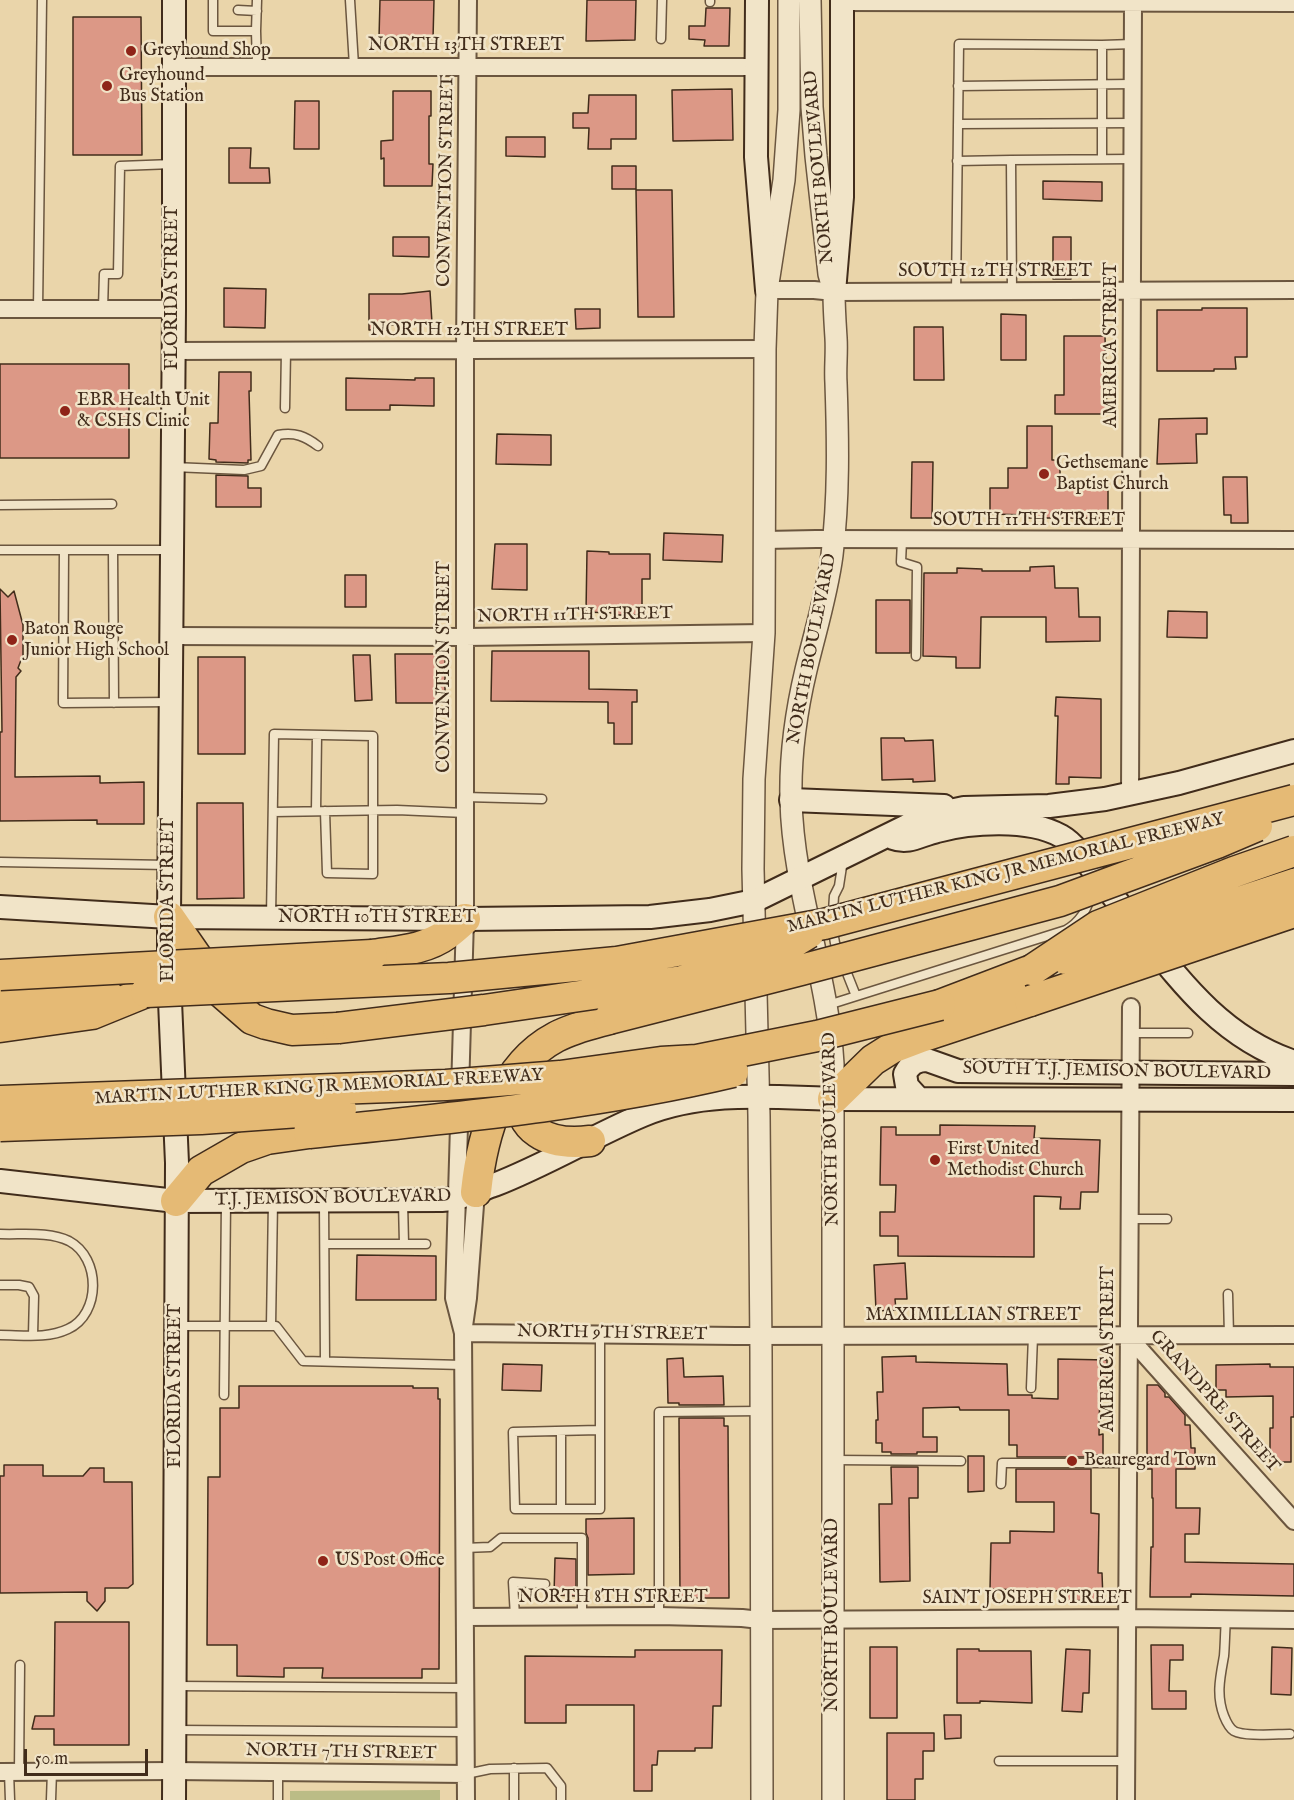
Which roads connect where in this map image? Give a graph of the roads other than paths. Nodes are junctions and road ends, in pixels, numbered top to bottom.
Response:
1 (42, 0) edge
2 (174, 0) edge
3 (213, 0) edge
4 (257, 0) edge
5 (350, 0) edge
6 (468, 0) edge
7 (662, 0) edge
8 (757, 0) edge
9 (789, 0) edge
10 (810, 0) edge
11 (842, 1) edge
12 (938, 1) edge
13 (1013, 1) edge
14 (1168, 1) edge
15 (1199, 1) edge
16 (1136, 2) edge
17 (1294, 3) edge
18 (238, 10) dead end
19 (257, 10) junction
20 (256, 31) junction
21 (662, 39) dead end
22 (1133, 44) junction
23 (1102, 45) junction
24 (468, 65) junction
25 (257, 66) junction
26 (354, 66) junction
27 (174, 67) junction
28 (757, 67) junction
29 (1102, 83) junction
30 (1133, 84) junction
31 (958, 86) junction
32 (1102, 123) junction
33 (1133, 123) junction
34 (958, 124) junction
35 (1102, 159) junction
36 (1133, 159) junction
37 (1011, 160) junction
38 (957, 161) junction
39 (174, 164) junction
40 (767, 290) junction
41 (1294, 290) edge
42 (956, 291) junction
43 (1132, 291) junction
44 (834, 292) junction
45 (1012, 292) junction
46 (0, 309) edge
47 (38, 309) junction
48 (103, 309) junction
49 (174, 309) junction
50 (765, 349) junction
51 (465, 350) junction
52 (173, 351) junction
53 (285, 351) junction
54 (285, 408) dead end
55 (318, 446) dead end
56 (173, 467) junction
57 (112, 504) dead end
58 (0, 505) edge
59 (765, 540) junction
60 (834, 540) junction
61 (902, 540) junction
62 (1131, 540) junction
63 (1294, 540) edge
64 (0, 550) edge
65 (63, 550) junction
66 (113, 550) junction
67 (171, 550) junction
68 (764, 633) junction
69 (170, 636) junction
70 (465, 637) junction
71 (916, 656) dead end
72 (170, 702) junction
73 (114, 703) junction
74 (317, 735) junction
75 (1294, 751) edge
76 (1294, 778) edge
77 (1130, 795) junction
78 (542, 799) dead end
79 (791, 800) junction
80 (1294, 800) edge
81 (465, 805) junction
82 (1065, 805) junction
83 (964, 808) junction
84 (374, 810) junction
85 (320, 811) junction
86 (273, 812) junction
87 (1294, 812) edge
88 (886, 835) junction
89 (1078, 851) junction
90 (1294, 851) edge
91 (844, 857) junction
92 (0, 862) edge
93 (169, 866) junction
94 (1021, 872) junction
95 (799, 879) junction
96 (1103, 884) junction
97 (1294, 885) edge
98 (754, 901) junction
99 (0, 907) edge
100 (1294, 912) edge
101 (271, 917) junction
102 (169, 918) junction
103 (465, 919) junction
104 (824, 924) junction
105 (1032, 970) junction
106 (0, 975) edge
107 (146, 992) junction
108 (856, 996) junction
109 (0, 1000) edge
110 (827, 1005) junction
111 (940, 1005) junction
112 (1131, 1007) dead end
113 (0, 1027) edge
114 (1130, 1033) junction
115 (1188, 1033) dead end
116 (1294, 1062) edge
117 (524, 1065) junction
118 (1129, 1072) junction
119 (1294, 1074) edge
120 (482, 1083) junction
121 (758, 1097) junction
122 (797, 1097) joint
123 (918, 1098) junction
124 (833, 1099) junction
125 (1130, 1100) junction
126 (1294, 1100) edge
127 (0, 1101) edge
128 (0, 1126) edge
129 (590, 1141) junction
130 (2, 1180) edge
131 (466, 1195) junction
132 (403, 1200) junction
133 (324, 1201) junction
134 (176, 1202) junction
135 (226, 1202) junction
136 (273, 1202) junction
137 (1129, 1219) junction
138 (1167, 1219) dead end
139 (0, 1234) edge
140 (325, 1244) junction
141 (404, 1244) junction
142 (426, 1244) dead end
143 (0, 1285) edge
144 (1228, 1294) dead end
145 (176, 1326) junction
146 (271, 1326) junction
147 (225, 1327) junction
148 (463, 1333) junction
149 (600, 1334) junction
150 (0, 1335) edge
151 (33, 1335) junction
152 (761, 1335) junction
153 (834, 1335) junction
154 (1294, 1335) edge
155 (1033, 1336) junction
156 (1128, 1336) junction
157 (1229, 1336) junction
158 (325, 1361) junction
159 (464, 1365) junction
160 (1031, 1388) dead end
161 (224, 1395) dead end
162 (761, 1411) junction
163 (599, 1430) junction
164 (561, 1431) junction
165 (834, 1460) junction
166 (961, 1461) dead end
167 (1128, 1463) junction
168 (1001, 1484) dead end
169 (561, 1509) junction
170 (1294, 1521) edge
171 (464, 1548) junction
172 (545, 1584) dead end
173 (582, 1616) junction
174 (659, 1616) junction
175 (465, 1617) junction
176 (515, 1617) junction
177 (1127, 1618) junction
178 (1226, 1619) junction
179 (760, 1620) junction
180 (833, 1620) junction
181 (1294, 1620) edge
182 (20, 1665) dead end
183 (174, 1686) junction
184 (465, 1688) junction
185 (174, 1730) junction
186 (465, 1732) junction
187 (1290, 1734) dead end
188 (999, 1761) dead end
189 (1126, 1761) junction
190 (514, 1768) junction
191 (174, 1771) junction
192 (10, 1772) edge
193 (52, 1772) junction
194 (278, 1772) junction
195 (466, 1774) junction
196 (10, 1800) edge
197 (51, 1800) edge
198 (174, 1800) edge
199 (278, 1800) edge
200 (466, 1800) edge
201 (514, 1800) edge
202 (561, 1800) edge
203 (762, 1800) edge
204 (833, 1800) edge
205 (1125, 1800) edge

1 - 47 lane
2 - 27 main road, FLORIDA STREET
3 - 20 lane
4 - 19 lane
5 - 26 lane
6 - 24 street, CONVENTION STREET
7 - 21 lane
8 - 28 main road
9 - 40 street, NORTH BOULEVARD
10 - 44 street, NORTH BOULEVARD
11 - 12 street
11 - 44 main road
12 - 13 street
13 - 16 street
14 - 15 street
14 - 16 street
15 - 17 street
16 - 22 street, AMERICA STREET
18 - 19 lane
19 - 20 lane
20 - 25 lane
22 - 23 lane
22 - 30 street, AMERICA STREET
23 - 29 lane
23 - 31 lane
24 - 26 street, NORTH 13TH STREET
24 - 28 street, NORTH 13TH STREET
24 - 51 street, CONVENTION STREET
25 - 26 street, NORTH 13TH STREET
25 - 27 street, NORTH 13TH STREET
27 - 39 main road, FLORIDA STREET
28 - 40 main road
29 - 30 lane
29 - 31 lane
29 - 32 lane
30 - 33 street, AMERICA STREET
31 - 34 lane
32 - 33 lane
32 - 34 lane
32 - 35 lane
33 - 36 street, AMERICA STREET
34 - 38 lane
35 - 36 lane
35 - 37 lane
36 - 43 street, AMERICA STREET
37 - 38 lane
37 - 45 lane
38 - 42 lane
39 - 48 lane
39 - 49 main road, FLORIDA STREET
40 - 44 street, SOUTH 12TH STREET
40 - 50 street, NORTH BOULEVARD
41 - 43 street, SOUTH 12TH STREET
42 - 44 street, SOUTH 12TH STREET
42 - 45 street, SOUTH 12TH STREET
43 - 45 street, SOUTH 12TH STREET
43 - 62 street, AMERICA STREET
44 - 60 street, NORTH BOULEVARD
46 - 47 street
47 - 48 street
48 - 49 street
49 - 52 main road, FLORIDA STREET
50 - 51 street, NORTH 12TH STREET
50 - 59 street, NORTH BOULEVARD
51 - 53 street, NORTH 12TH STREET
51 - 70 street, CONVENTION STREET
52 - 53 street, NORTH 12TH STREET
52 - 56 main road, FLORIDA STREET
53 - 54 lane
55 - 56 lane
56 - 67 main road, FLORIDA STREET
57 - 58 lane
59 - 60 street, SOUTH 11TH STREET
59 - 68 street, NORTH BOULEVARD
60 - 61 street, SOUTH 11TH STREET
60 - 79 street, NORTH BOULEVARD
61 - 62 street, SOUTH 11TH STREET
61 - 71 lane
62 - 63 street, SOUTH 11TH STREET
62 - 77 street, AMERICA STREET
64 - 65 lane
65 - 66 lane
65 - 73 lane
66 - 67 lane
66 - 73 lane
67 - 69 main road, FLORIDA STREET
68 - 70 street, NORTH 11TH STREET
68 - 98 street, NORTH BOULEVARD
69 - 70 street, NORTH 11TH STREET
69 - 72 main road, FLORIDA STREET
70 - 81 street, CONVENTION STREET
72 - 73 lane
72 - 93 main road, FLORIDA STREET
74 - 84 lane
74 - 85 lane
74 - 86 lane
75 - 77 main road
76 - 94 highway, bridge
77 - 82 main road
78 - 81 lane
79 - 83 main road
79 - 95 street, NORTH BOULEVARD
80 - 94 highway, MARTIN LUTHER KING JR MEMORIAL FREEWAY, bridge
81 - 84 lane
81 - 103 street, CONVENTION STREET
82 - 83 main road
82 - 89 main road
83 - 88 main road, NORTH 10TH STREET
84 - 85 lane
84 - 85 lane
85 - 86 lane
86 - 101 lane
87 - 117 highway, bridge
88 - 89 main road
88 - 91 main road, NORTH 10TH STREET
89 - 96 main road
90 - 105 highway, bridge
91 - 95 main road, NORTH 10TH STREET
91 - 108 lane
92 - 93 lane
93 - 102 main road, FLORIDA STREET
94 - 104 highway, MARTIN LUTHER KING JR MEMORIAL FREEWAY, bridge
95 - 98 main road, NORTH 10TH STREET
95 - 110 street, NORTH BOULEVARD
96 - 108 lane
96 - 116 main road
97 - 105 highway, MARTIN LUTHER KING JR MEMORIAL FREEWAY, bridge
98 - 103 main road, NORTH 10TH STREET
98 - 121 street, NORTH BOULEVARD
99 - 102 main road, NORTH 10TH STREET
100 - 124 highway, bridge
101 - 102 main road, NORTH 10TH STREET
101 - 103 main road, NORTH 10TH STREET
102 - 104 highway, bridge
102 - 134 main road, FLORIDA STREET
103 - 106 highway, bridge
103 - 131 street, CONVENTION STREET
104 - 107 highway, MARTIN LUTHER KING JR MEMORIAL FREEWAY, bridge
105 - 111 highway, MARTIN LUTHER KING JR MEMORIAL FREEWAY
107 - 109 highway, MARTIN LUTHER KING JR MEMORIAL FREEWAY
107 - 113 highway
108 - 110 lane
110 - 124 street, NORTH BOULEVARD
111 - 120 highway, MARTIN LUTHER KING JR MEMORIAL FREEWAY, bridge
111 - 134 highway, bridge
112 - 114 street, AMERICA STREET
114 - 115 lane
114 - 118 street, AMERICA STREET
117 - 129 highway
117 - 131 highway
118 - 119 main road, SOUTH T.J. JEMISON BOULEVARD
118 - 123 main road, SOUTH T.J. JEMISON BOULEVARD
118 - 125 street, AMERICA STREET
120 - 127 highway, MARTIN LUTHER KING JR MEMORIAL FREEWAY, bridge
120 - 128 highway, bridge
121 - 122 main road, T.J. JEMISON BOULEVARD
121 - 129 main road, T.J. JEMISON BOULEVARD
121 - 152 street, NORTH BOULEVARD
122 - 124 main road, SOUTH T.J. JEMISON BOULEVARD
123 - 124 main road, SOUTH T.J. JEMISON BOULEVARD
123 - 125 main road, SOUTH T.J. JEMISON BOULEVARD
124 - 153 street, NORTH BOULEVARD
125 - 126 main road, SOUTH T.J. JEMISON BOULEVARD
125 - 137 street, AMERICA STREET
129 - 131 main road, T.J. JEMISON BOULEVARD
130 - 134 main road
131 - 132 main road, T.J. JEMISON BOULEVARD
131 - 148 street, CONVENTION STREET
132 - 133 main road, T.J. JEMISON BOULEVARD
132 - 141 lane
133 - 136 main road, T.J. JEMISON BOULEVARD
133 - 140 lane
134 - 135 main road, T.J. JEMISON BOULEVARD
134 - 145 main road, FLORIDA STREET
135 - 136 main road, T.J. JEMISON BOULEVARD
135 - 147 lane
136 - 146 lane
137 - 138 lane
137 - 156 street, AMERICA STREET
139 - 151 lane
140 - 141 lane
140 - 158 lane
141 - 142 lane
143 - 151 lane
144 - 157 lane
145 - 147 lane
145 - 183 main road, FLORIDA STREET
146 - 147 lane
146 - 158 lane
147 - 161 lane
148 - 149 street, NORTH 9TH STREET
148 - 159 street, CONVENTION STREET
149 - 152 street, NORTH 9TH STREET
149 - 163 lane
150 - 151 lane
152 - 153 street, MAXIMILLIAN STREET
152 - 162 street, NORTH BOULEVARD
153 - 155 street, MAXIMILLIAN STREET
153 - 165 street, NORTH BOULEVARD
154 - 157 street, MAXIMILLIAN STREET
155 - 156 street, MAXIMILLIAN STREET
155 - 160 lane
156 - 157 street, MAXIMILLIAN STREET
156 - 167 street, AMERICA STREET
156 - 170 street, GRANDPRE STREET
158 - 159 lane
159 - 171 street, CONVENTION STREET
162 - 174 lane
162 - 179 street, NORTH BOULEVARD
163 - 164 lane
163 - 169 lane
164 - 169 lane
164 - 169 lane
165 - 166 lane
165 - 180 street, NORTH BOULEVARD
167 - 168 lane
167 - 177 street, AMERICA STREET
171 - 173 lane
171 - 175 street, CONVENTION STREET
172 - 176 lane
173 - 174 street, NORTH 8TH STREET
173 - 176 street, NORTH 8TH STREET
174 - 179 street, NORTH 8TH STREET
175 - 176 street, NORTH 8TH STREET
175 - 184 street, CONVENTION STREET
177 - 178 street, SAINT JOSEPH STREET
177 - 180 street, SAINT JOSEPH STREET
177 - 189 street, AMERICA STREET
178 - 181 street, SAINT JOSEPH STREET
178 - 187 lane
179 - 180 street, SAINT JOSEPH STREET
179 - 203 street, NORTH BOULEVARD
180 - 204 street, NORTH BOULEVARD
182 - 192 lane
183 - 184 lane
183 - 185 main road, FLORIDA STREET
184 - 186 street, CONVENTION STREET
185 - 186 lane
185 - 191 main road, FLORIDA STREET
186 - 195 street, CONVENTION STREET
188 - 189 lane
189 - 205 street, AMERICA STREET
190 - 195 lane
190 - 201 lane
190 - 202 lane
191 - 193 street, NORTH 7TH STREET
191 - 194 street, NORTH 7TH STREET
191 - 198 main road, FLORIDA STREET
192 - 193 street, NORTH 7TH STREET
192 - 196 lane
193 - 197 lane
194 - 195 street, NORTH 7TH STREET
194 - 199 lane
195 - 200 street, CONVENTION STREET

